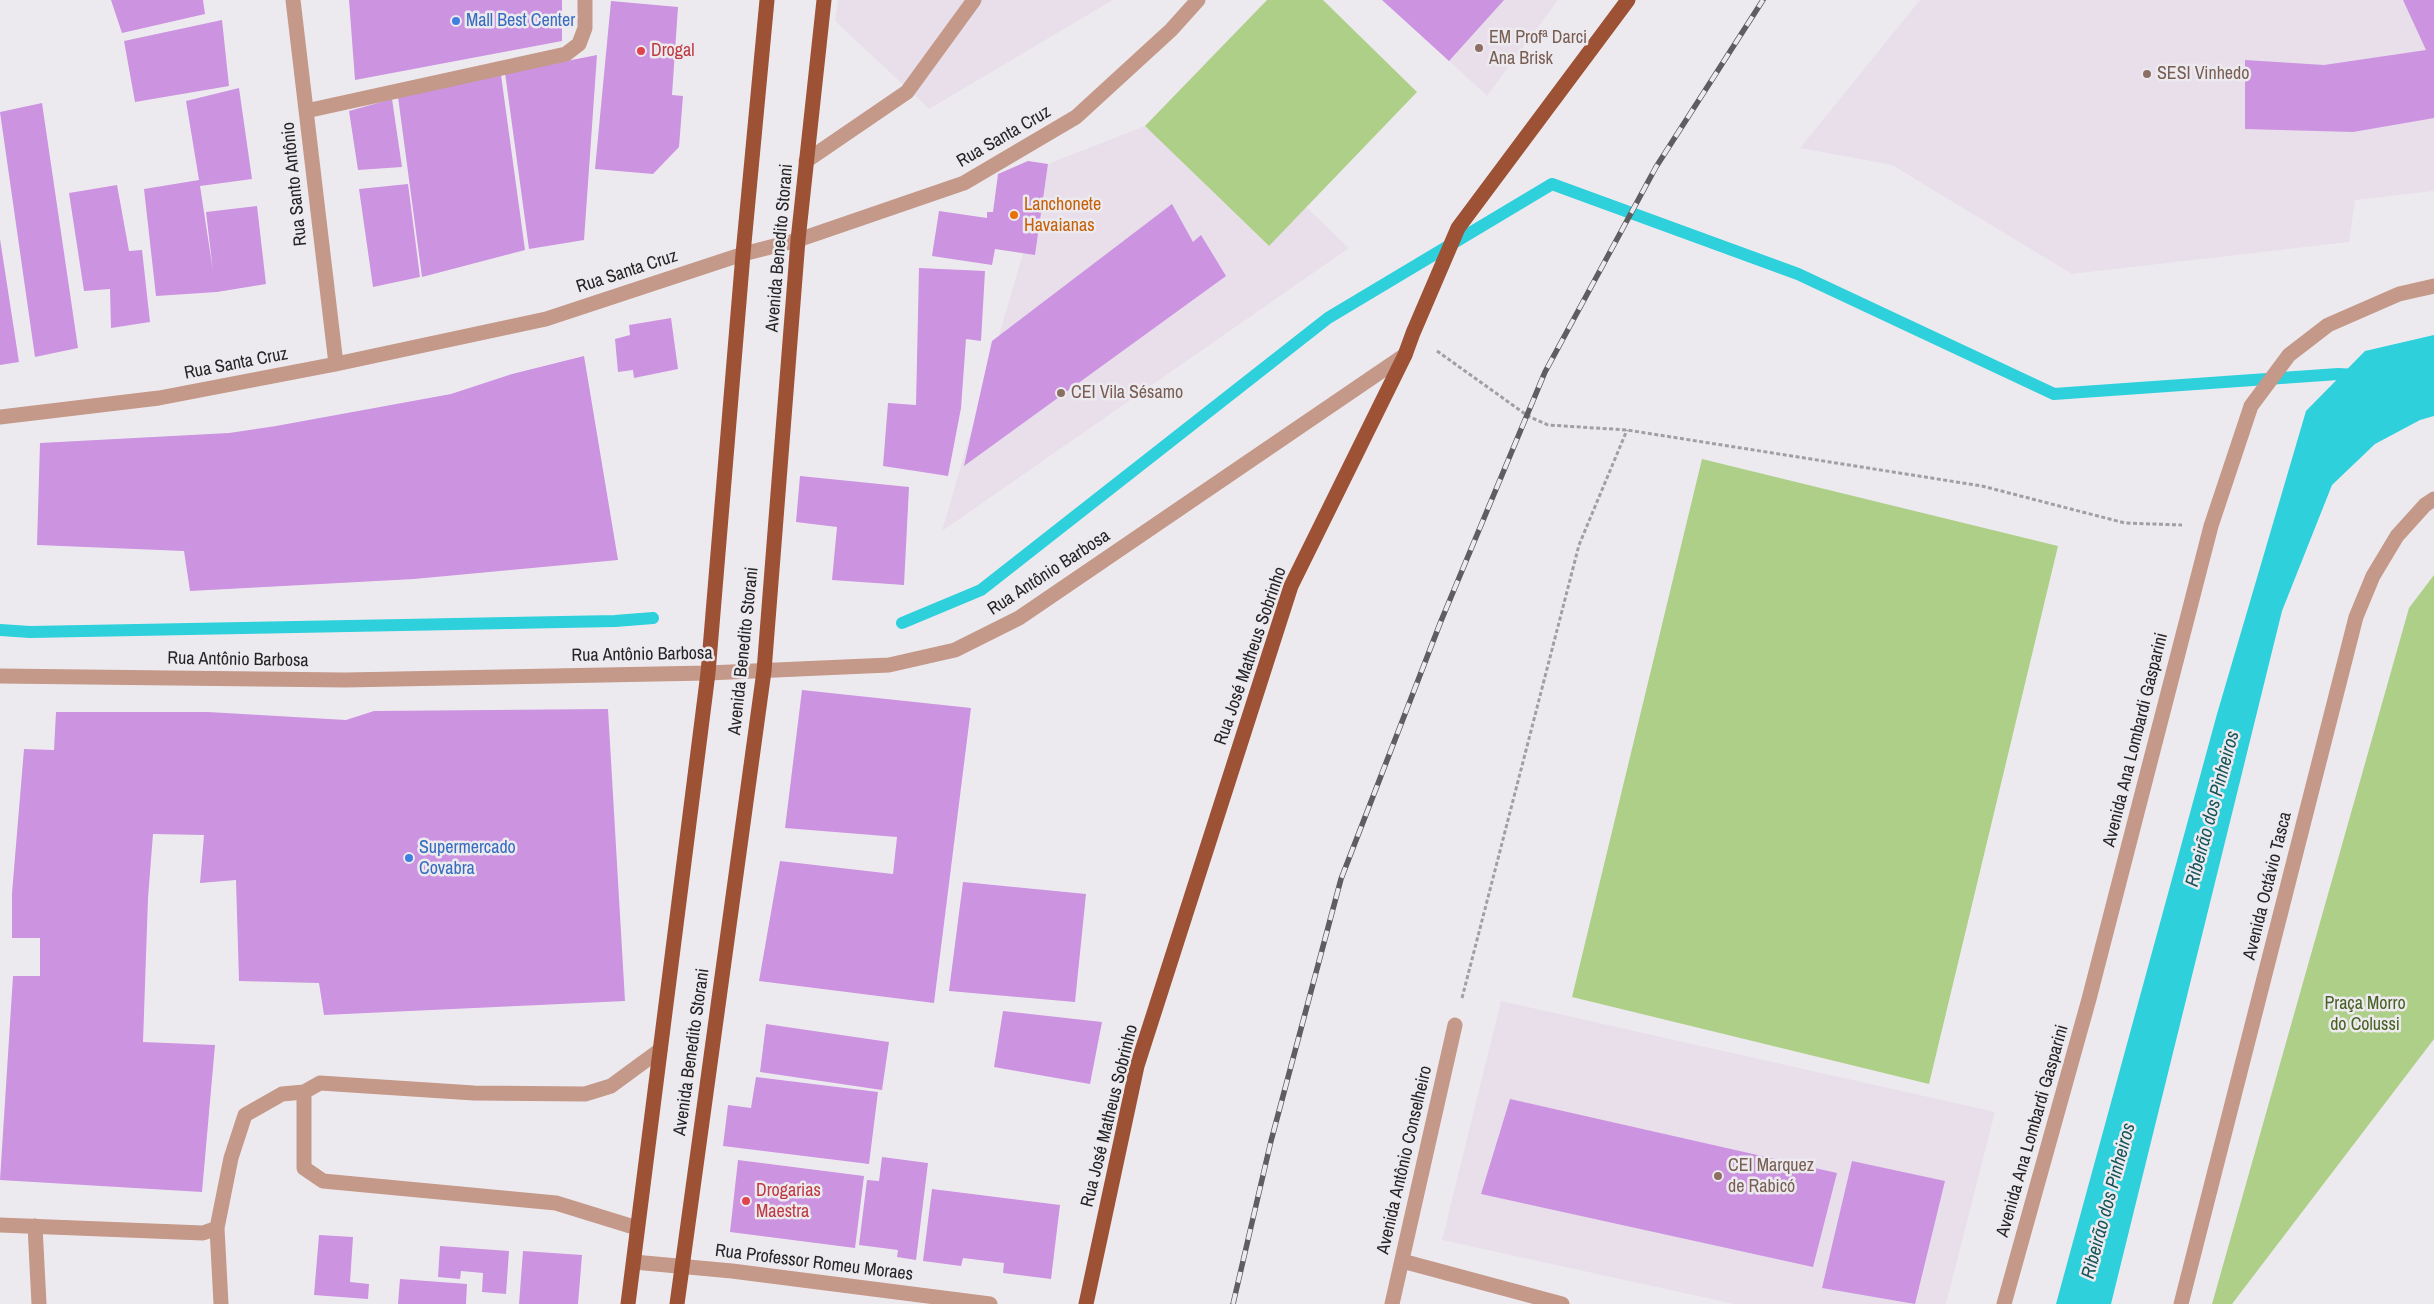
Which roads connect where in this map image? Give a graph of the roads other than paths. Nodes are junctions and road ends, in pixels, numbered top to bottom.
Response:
1 (293, 0) edge
2 (585, 0) edge
3 (767, 0) edge
4 (824, 0) edge
5 (974, 0) edge
6 (1198, 0) edge
7 (1628, 0) edge
8 (306, 111) junction
9 (806, 161) junction
10 (798, 240) junction
11 (743, 254) junction
12 (2434, 286) edge
13 (1406, 355) junction
14 (336, 364) junction
15 (0, 416) edge
16 (2434, 499) edge
17 (764, 671) junction
18 (708, 673) junction
19 (0, 676) edge
20 (1455, 1025) road end
21 (660, 1050) junction
22 (304, 1092) junction
23 (0, 1225) edge
24 (34, 1226) junction
25 (217, 1228) junction
26 (637, 1228) junction
27 (1402, 1260) junction
28 (634, 1262) junction
29 (681, 1267) junction
30 (39, 1304) edge
31 (221, 1304) edge
32 (628, 1304) edge
33 (677, 1304) edge
34 (990, 1304) edge
35 (1086, 1304) edge
36 (1392, 1304) edge
37 (1562, 1304) edge
38 (2004, 1304) edge
39 (2181, 1304) edge

1 - 8 street, Rua Santo Antônio
2 - 8 street
3 - 11 main road, Avenida Benedito Storani
4 - 9 main road, Avenida Benedito Storani
5 - 9 street
6 - 10 street, Rua Santa Cruz
7 - 13 main road, Rua José Matheus Sobrinho
8 - 14 street, Rua Santo Antônio
9 - 10 main road, Avenida Benedito Storani
10 - 11 street, Rua Santa Cruz
10 - 17 main road, Avenida Benedito Storani
11 - 14 street, Rua Santa Cruz
11 - 18 main road, Avenida Benedito Storani
12 - 38 street, Avenida Ana Lombardi Gasparini
13 - 17 street, Rua Antônio Barbosa
13 - 35 main road, Rua José Matheus Sobrinho
14 - 15 street, Rua Santa Cruz
16 - 39 street, Avenida Octávio Tasca
17 - 18 street, Rua Antônio Barbosa
17 - 29 main road, Avenida Benedito Storani
18 - 19 street, Rua Antônio Barbosa
18 - 21 main road, Avenida Benedito Storani
20 - 27 street, Avenida Antônio Conselheiro
21 - 22 street
21 - 26 main road, Avenida Benedito Storani
22 - 25 street
22 - 26 street
23 - 24 street
24 - 25 street
24 - 30 street
25 - 31 street
26 - 28 main road, Avenida Benedito Storani
27 - 36 street, Avenida Antônio Conselheiro
27 - 37 street
28 - 29 street, Rua Professor Romeu Moraes
28 - 32 main road, Avenida Benedito Storani
29 - 33 main road, Avenida Benedito Storani
29 - 34 street, Rua Professor Romeu Moraes

